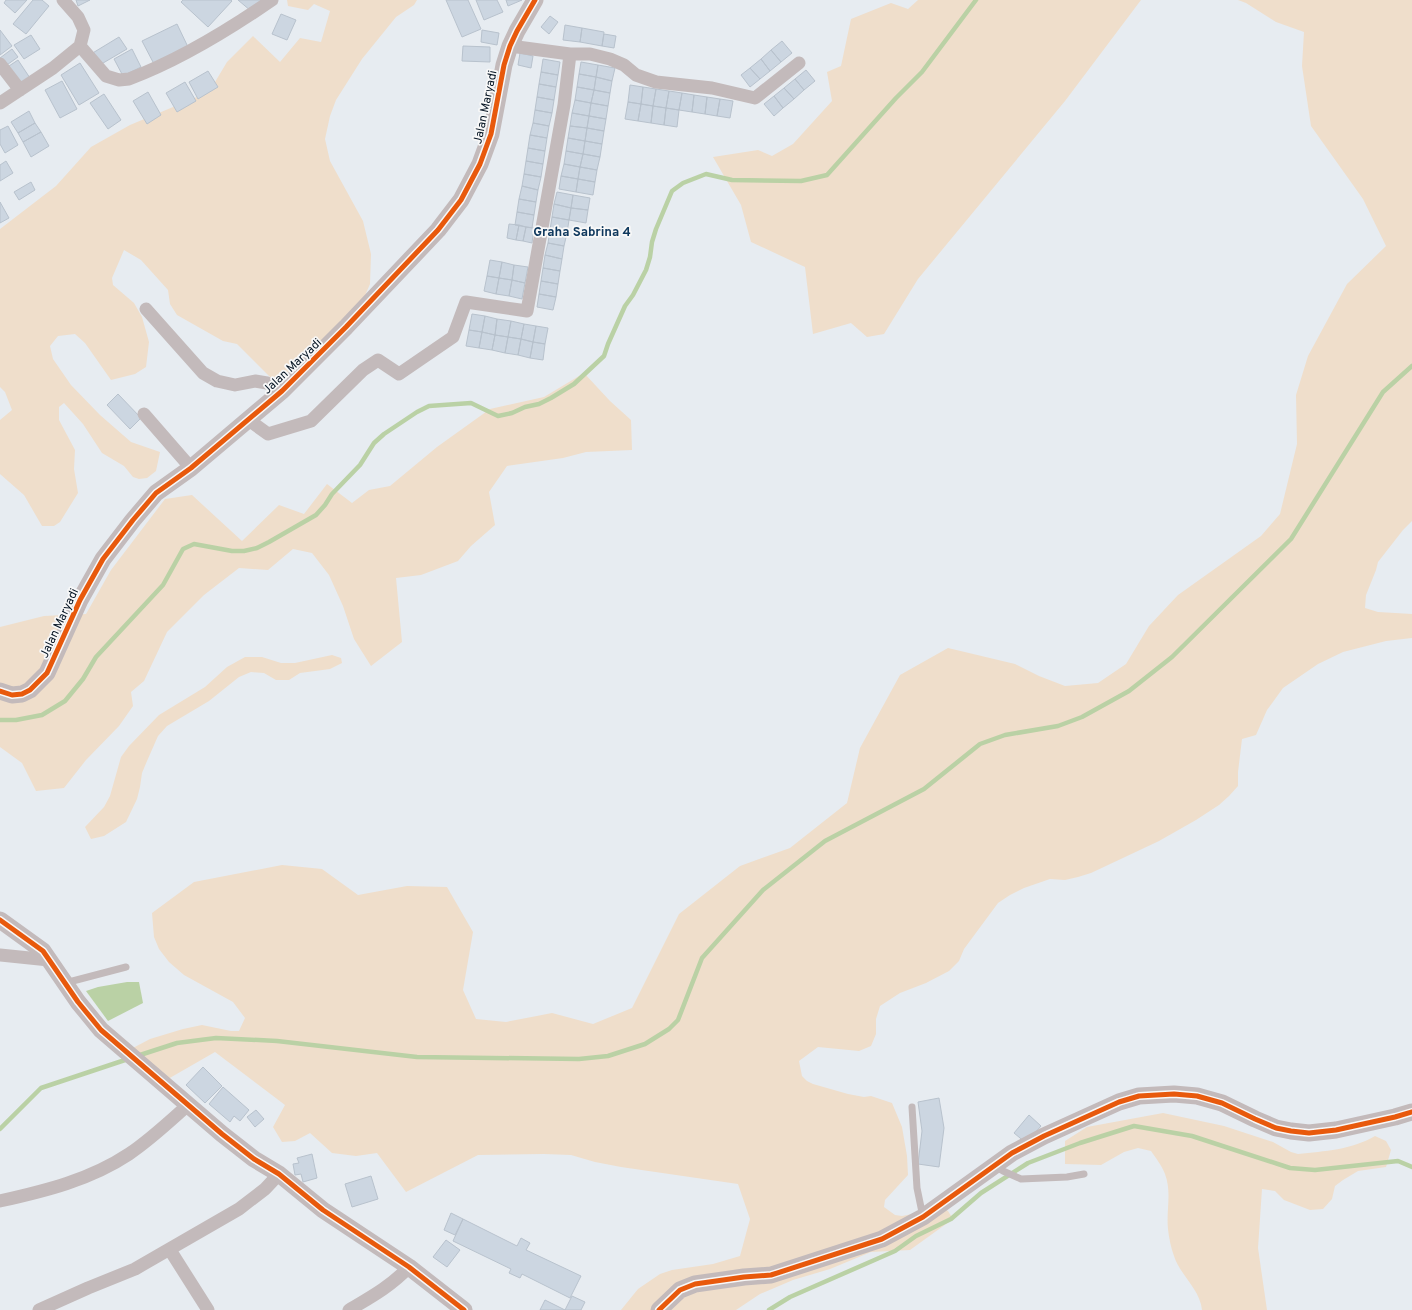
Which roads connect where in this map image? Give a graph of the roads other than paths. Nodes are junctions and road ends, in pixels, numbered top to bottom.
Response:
1 (63, 0) edge
2 (272, 0) edge
3 (535, 0) edge
4 (80, 46) junction
5 (510, 46) junction
6 (570, 54) junction
7 (799, 63) dead end
8 (0, 64) edge
9 (20, 90) junction
10 (0, 104) edge
11 (146, 309) dead end
12 (282, 391) junction
13 (144, 414) dead end
14 (249, 419) junction
15 (191, 468) junction
16 (0, 691) edge
17 (0, 920) edge
18 (0, 955) edge
19 (49, 960) junction
20 (126, 967) dead end
21 (65, 983) junction
22 (188, 1105) junction
23 (912, 1107) dead end
24 (1412, 1112) edge
25 (998, 1169) junction
26 (279, 1174) junction
27 (1084, 1174) dead end
28 (0, 1201) edge
29 (923, 1217) junction
30 (170, 1250) junction
31 (409, 1267) junction
32 (38, 1310) edge
33 (208, 1310) edge
34 (349, 1310) edge
35 (464, 1310) edge
36 (659, 1310) edge

1 - 4 street
2 - 4 street
3 - 5 street, Jalan Maryadi
4 - 9 street
5 - 6 street
5 - 12 street, Jalan Maryadi
6 - 7 street
6 - 14 street
8 - 9 street
9 - 10 street
11 - 12 street
12 - 14 street, Jalan Maryadi
13 - 15 street
14 - 15 street, Jalan Maryadi
15 - 16 street, Jalan Maryadi
17 - 19 street
18 - 19 street
19 - 21 street
20 - 21 lane
21 - 22 street
22 - 26 street
22 - 28 street
23 - 29 lane
24 - 25 street
25 - 27 lane
25 - 29 street
26 - 30 street
26 - 31 street
29 - 36 street
30 - 32 street
30 - 33 street
31 - 34 street
31 - 35 street

